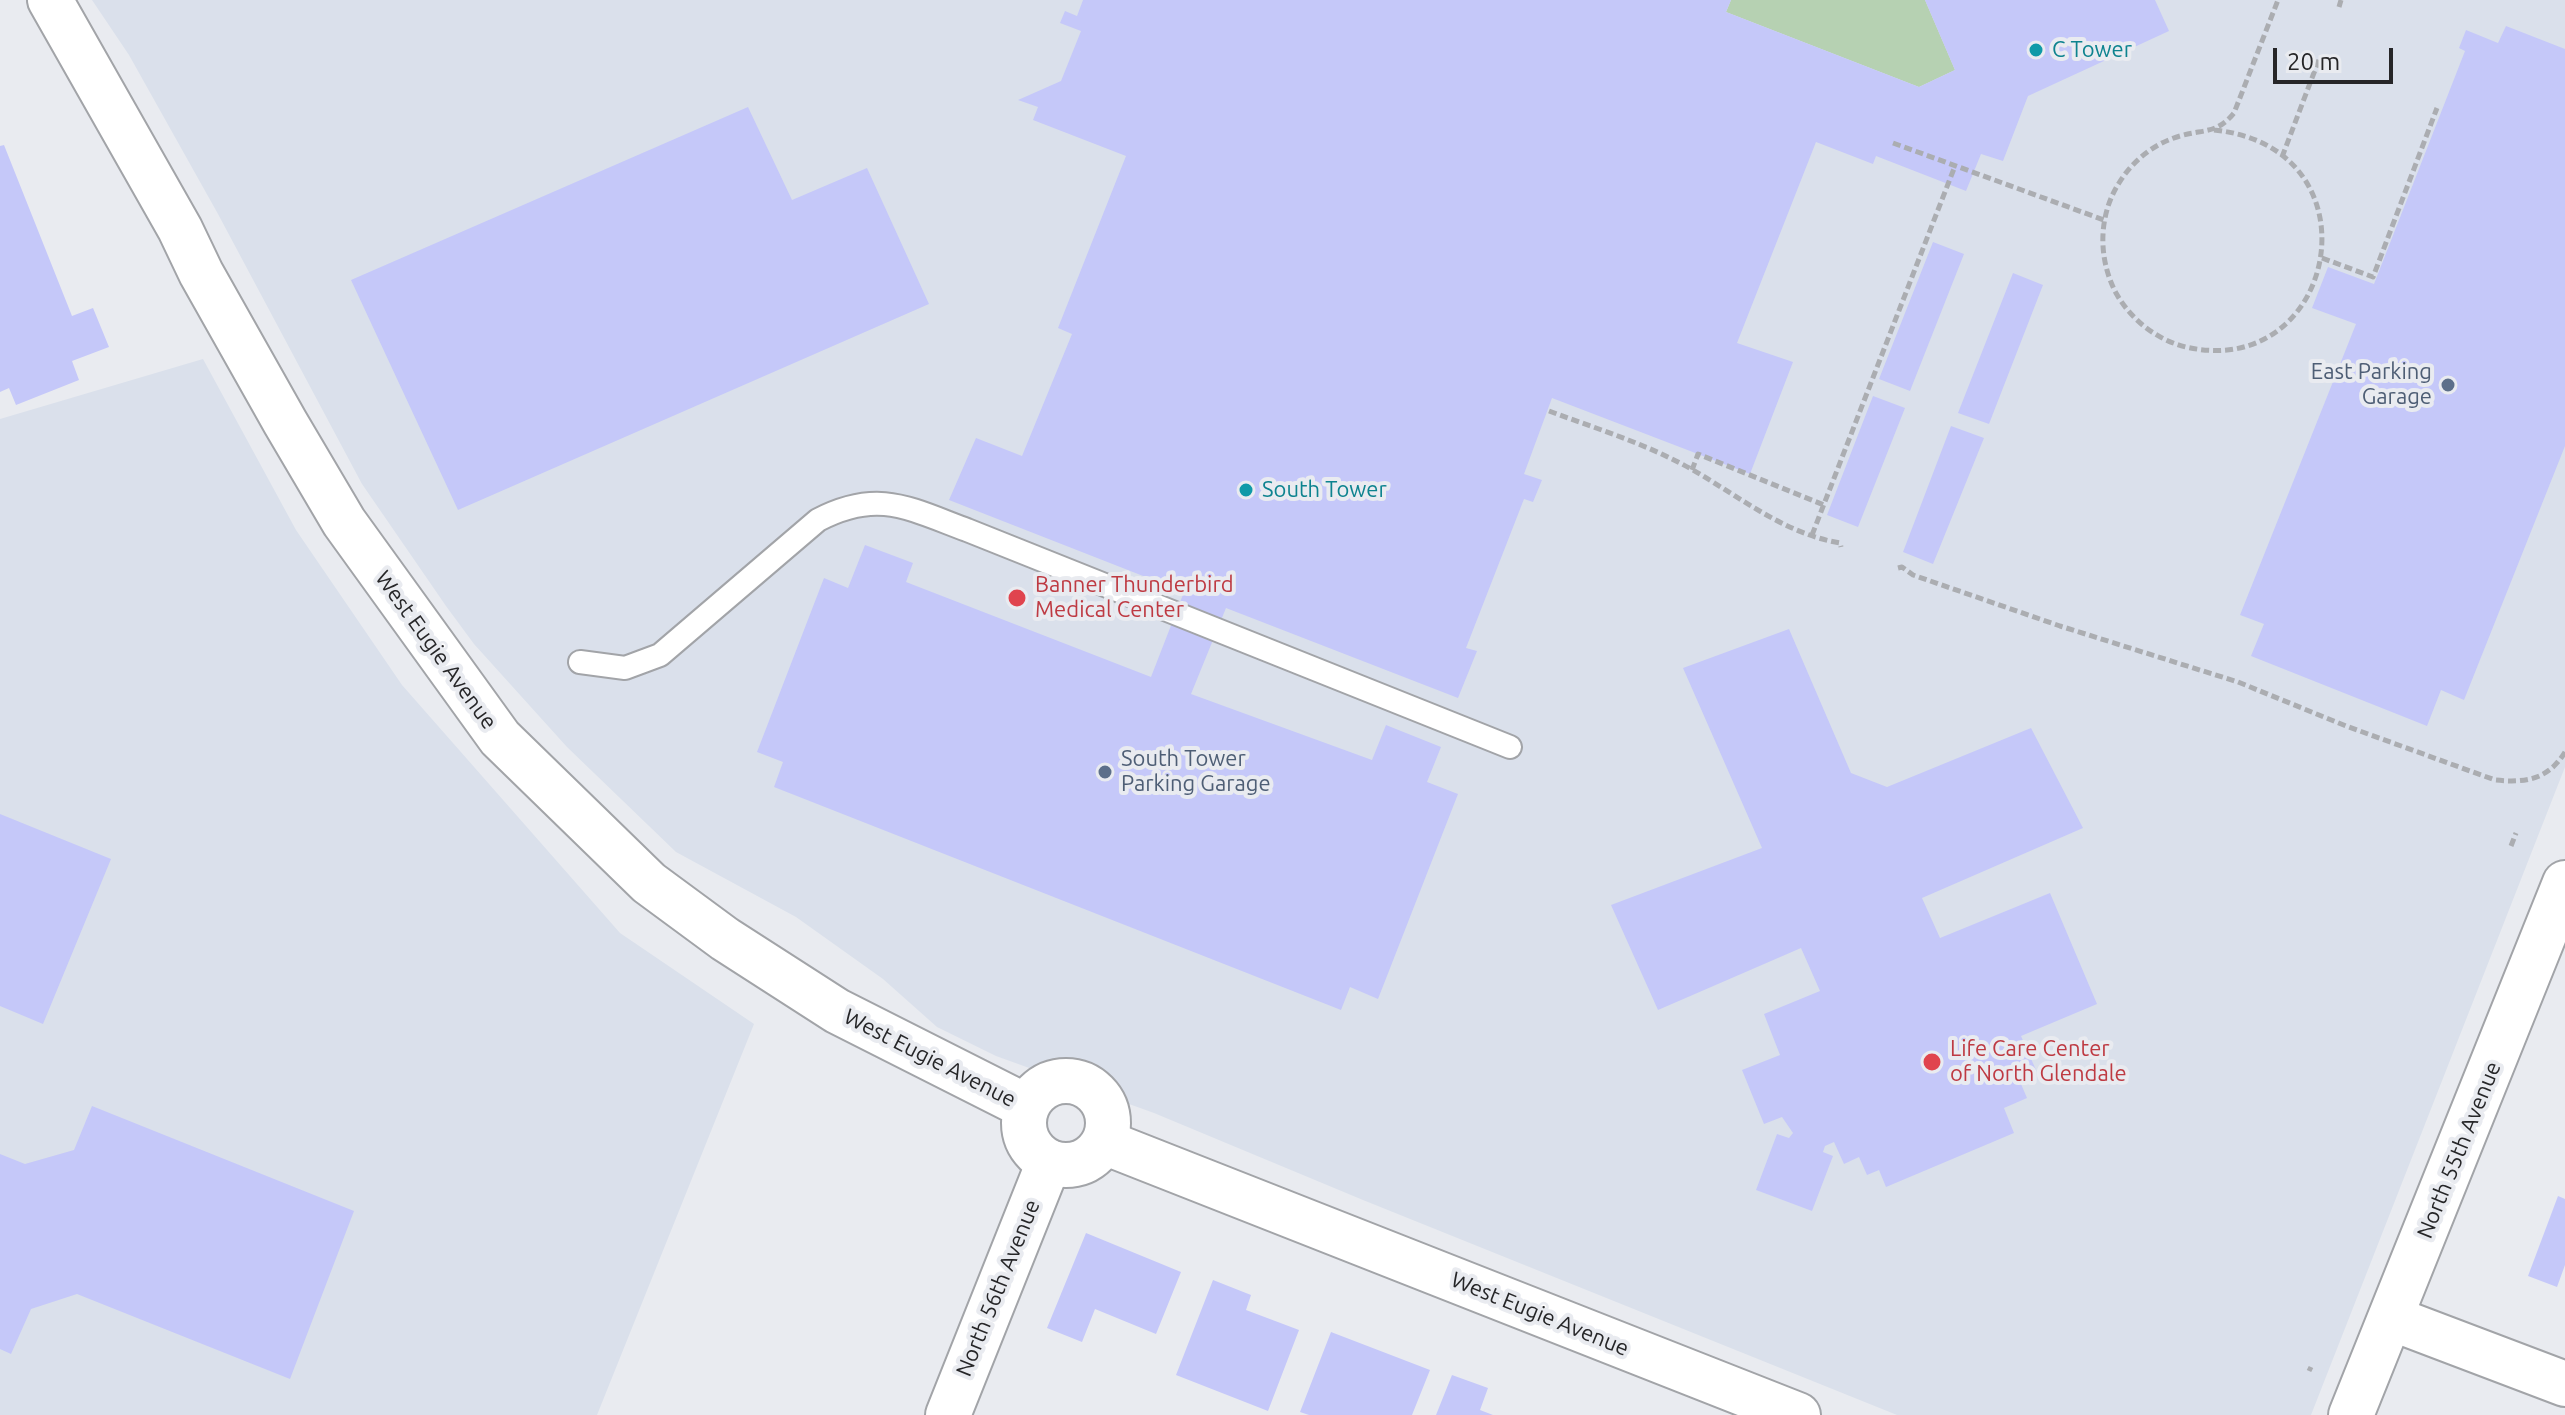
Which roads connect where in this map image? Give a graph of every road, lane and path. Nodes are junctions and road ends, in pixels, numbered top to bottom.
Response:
1 (50, 0) edge
2 (2278, 0) edge
3 (2320, 57) dead end
4 (2437, 108) dead end
5 (2214, 130) junction
6 (1893, 143) dead end
7 (2282, 157) junction
8 (1955, 166) junction
9 (2104, 220) junction
10 (2322, 258) junction
11 (1549, 411) dead end
12 (1692, 470) junction
13 (1824, 505) junction
14 (1812, 535) junction
15 (1841, 547) dead end
16 (1898, 568) dead end
17 (580, 662) dead end
18 (1510, 747) dead end
19 (2565, 752) edge
20 (2516, 833) dead end
21 (2511, 846) dead end
22 (2565, 883) edge
23 (1027, 1107) junction
24 (1104, 1142) junction
25 (1049, 1162) junction
26 (2391, 1318) junction
27 (2565, 1384) edge
28 (948, 1415) edge
29 (1798, 1415) edge
30 (2351, 1415) edge

1 - 23 street, West Eugie Avenue
2 - 5 path
3 - 7 path
4 - 10 path
5 - 7 path
5 - 9 path
6 - 8 path
7 - 10 path
8 - 9 path
8 - 13 path
9 - 10 path
11 - 12 path
12 - 13 path
12 - 14 path
13 - 14 path
14 - 15 path
16 - 19 path
17 - 18 lane
20 - 21 path
22 - 26 street, North 55th Avenue
23 - 24 street, West Eugie Avenue
23 - 25 street, West Eugie Avenue
24 - 25 street
24 - 29 street, West Eugie Avenue
25 - 28 street, North 56th Avenue
26 - 27 street
26 - 30 street, North 55th Avenue

